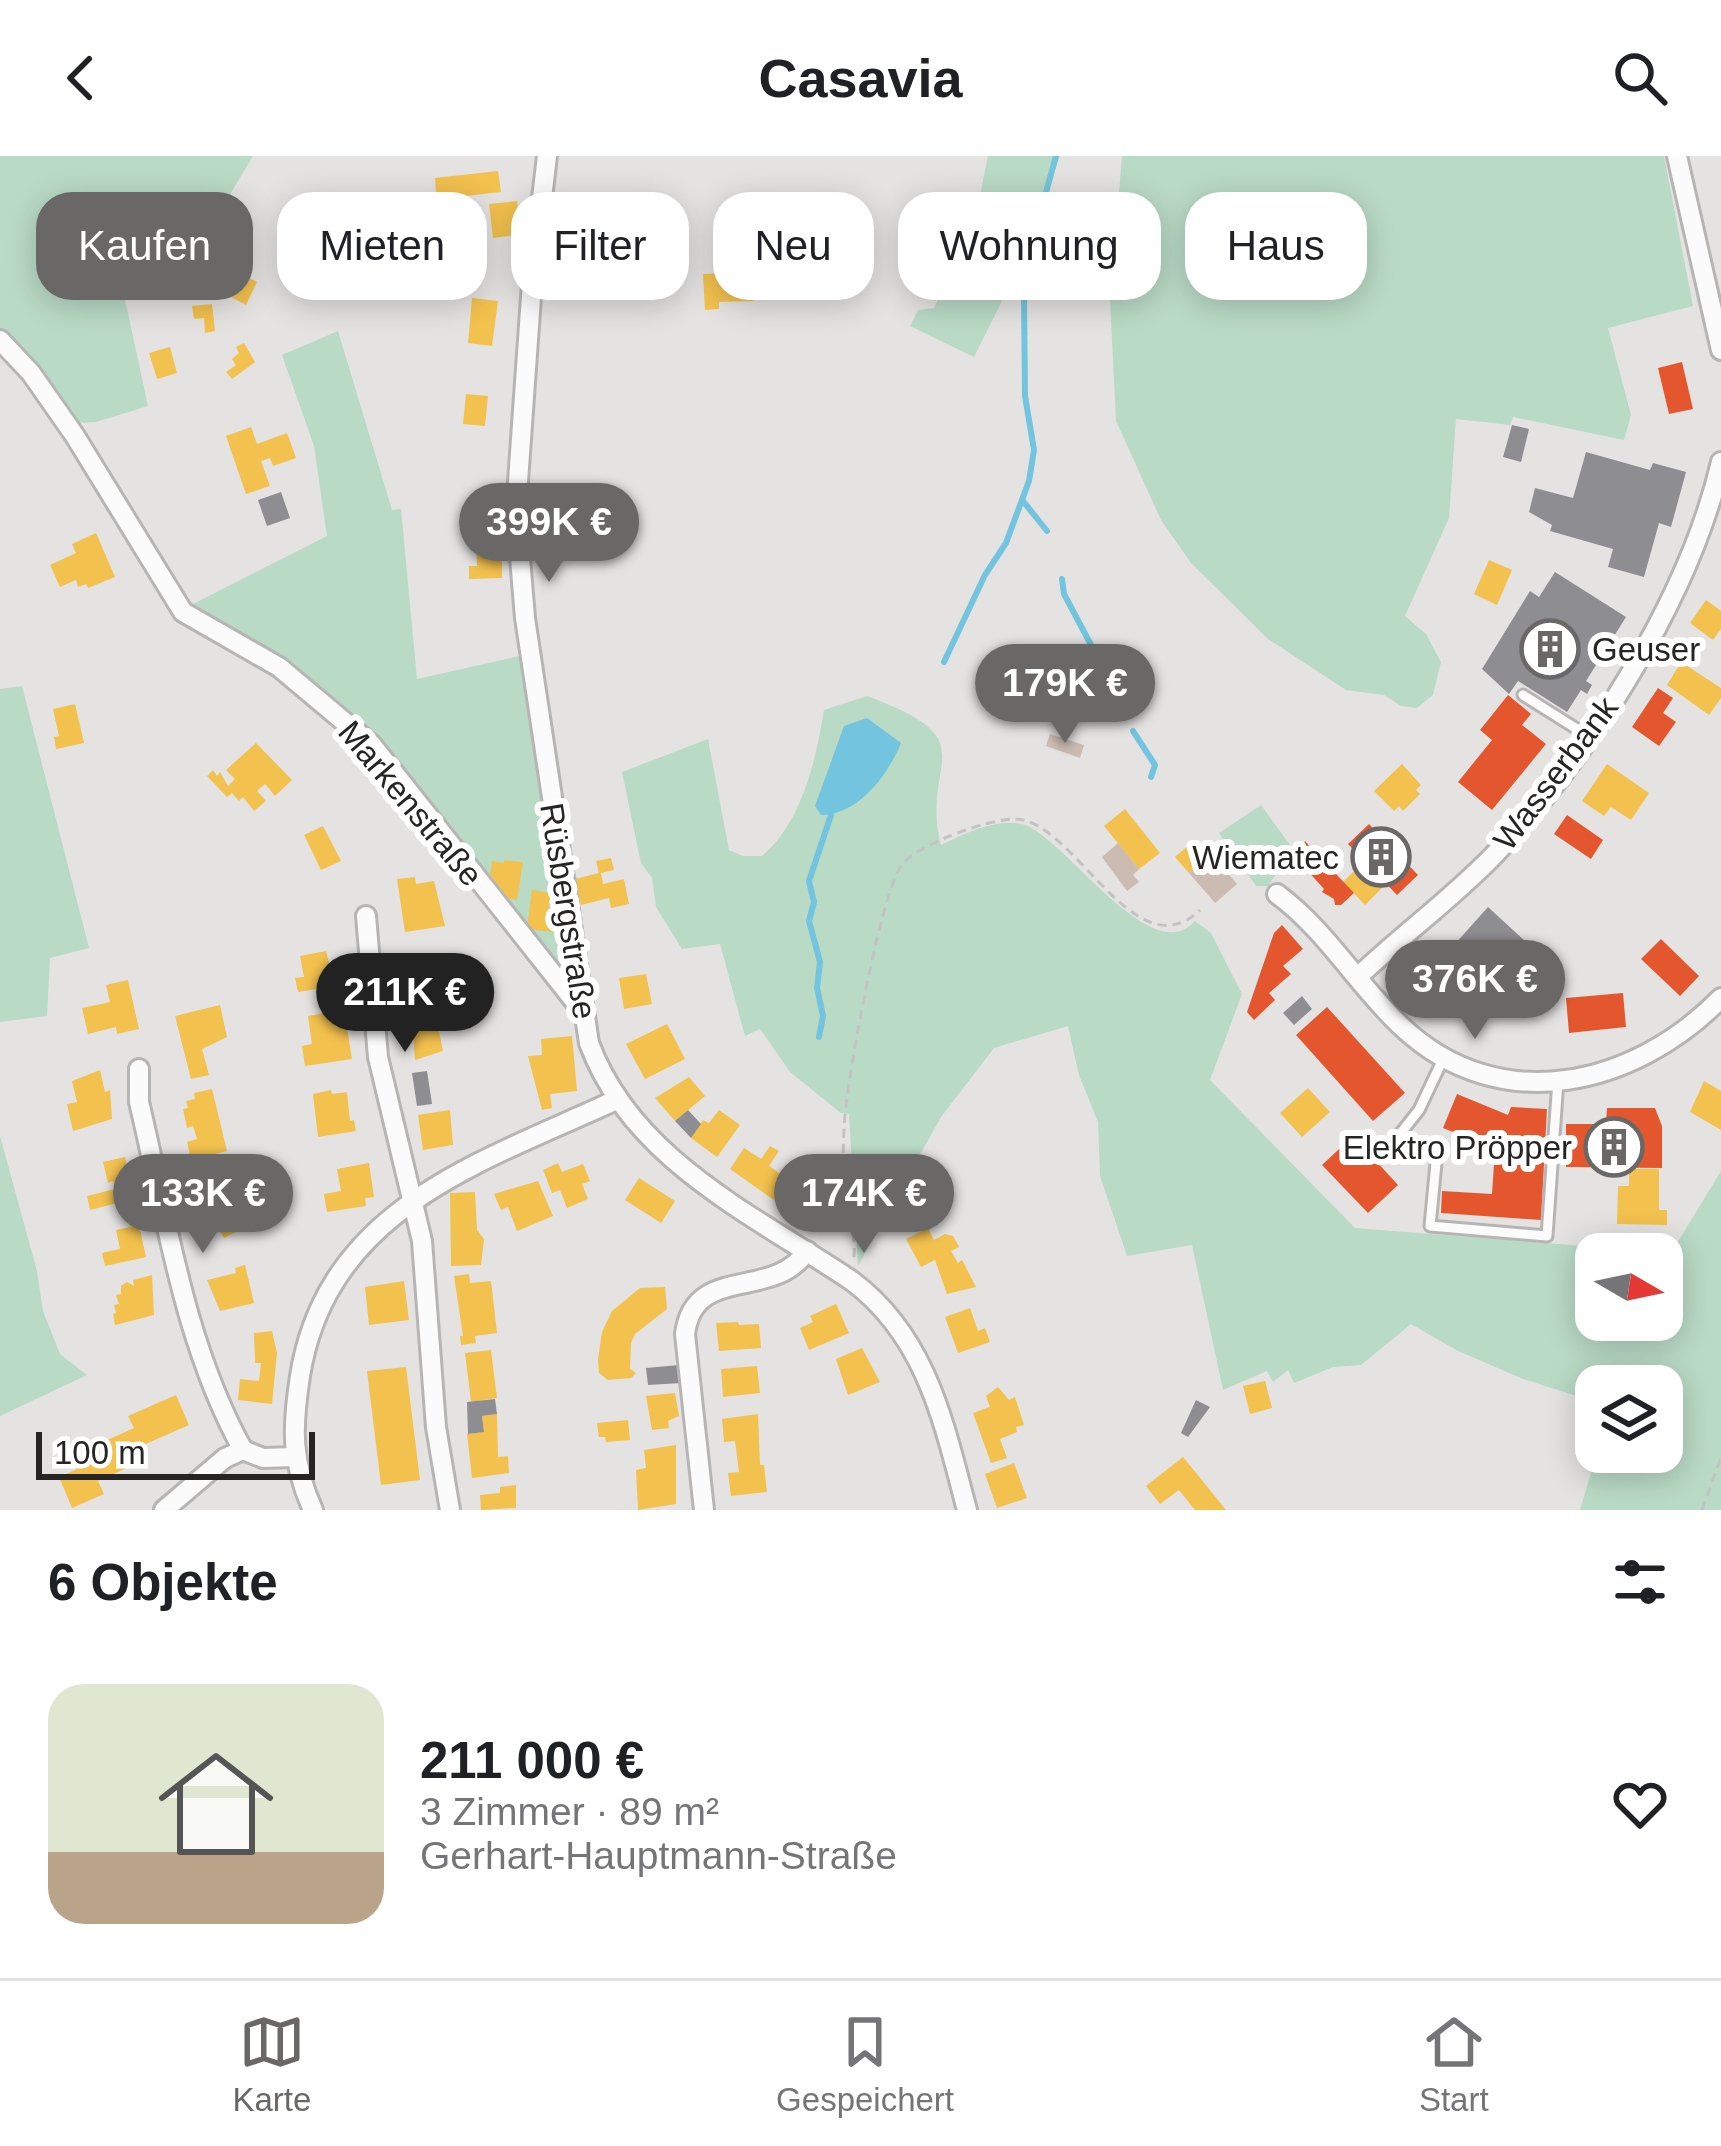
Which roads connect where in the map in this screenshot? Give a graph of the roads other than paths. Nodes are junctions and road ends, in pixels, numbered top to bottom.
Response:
1 (547, 156) edge
2 (1677, 156) edge
3 (0, 340) edge
4 (1721, 350) edge
5 (1721, 462) edge
6 (1523, 695) dead end
7 (1588, 736) junction
8 (1277, 894) dead end
9 (367, 916) dead end
10 (1359, 976) junction
11 (1721, 998) edge
12 (583, 1011) junction
13 (1444, 1057) junction
14 (139, 1069) dead end
15 (1558, 1080) junction
16 (616, 1100) junction
17 (1381, 1158) dead end
18 (1436, 1163) dead end
19 (412, 1199) junction
20 (807, 1251) junction
21 (242, 1450) junction
22 (294, 1457) junction
23 (164, 1510) edge
24 (313, 1510) edge
25 (450, 1510) edge
26 (704, 1510) edge
27 (968, 1510) edge

1 - 12 street, Rüsbergstraße
2 - 4 street
3 - 12 street, Markenstraße
5 - 7 street, Wasserbank
6 - 7 lane
7 - 10 street, Wasserbank
8 - 10 street
9 - 19 street
10 - 13 street
11 - 15 street
12 - 16 street, Rüsbergstraße
13 - 15 street
13 - 17 lane
14 - 21 street
15 - 18 lane
16 - 19 street
16 - 20 street, Rüsbergstraße
19 - 22 street
19 - 25 street
20 - 26 street
20 - 27 street, Rüsbergstraße
21 - 22 street
21 - 23 street
22 - 24 street

